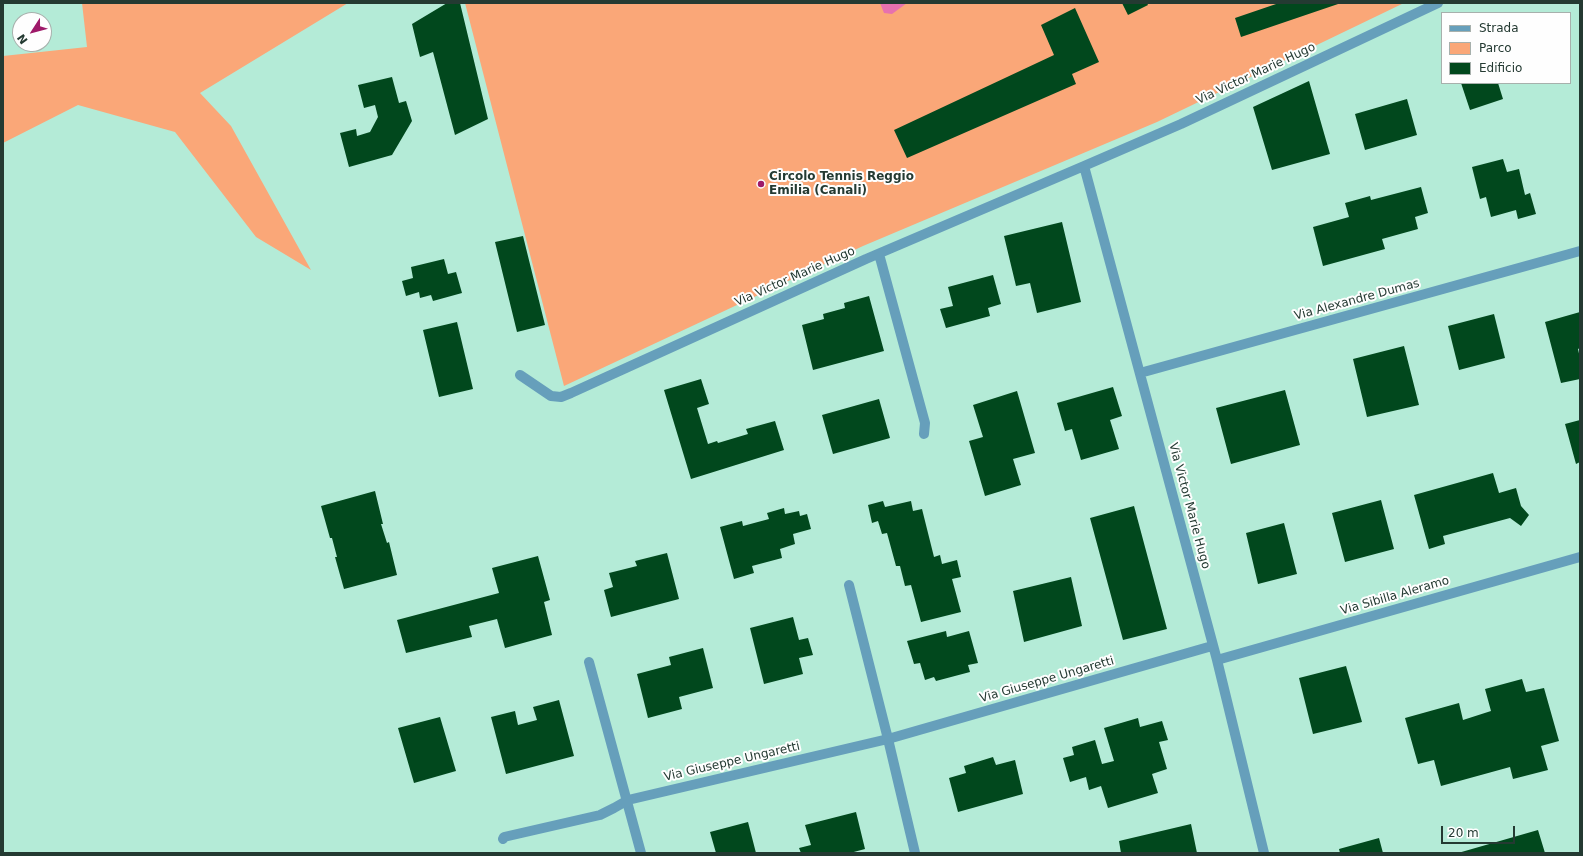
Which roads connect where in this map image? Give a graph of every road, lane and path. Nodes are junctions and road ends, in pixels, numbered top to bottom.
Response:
1 (1438, 3) edge
2 (1084, 166) junction
3 (1580, 251) edge
4 (879, 254) junction
5 (1140, 373) junction
6 (520, 375) dead end
7 (924, 434) dead end
8 (1580, 556) edge
9 (849, 585) dead end
10 (1212, 646) junction
11 (1217, 660) junction
12 (589, 662) dead end
13 (888, 739) junction
14 (628, 800) junction
15 (503, 839) dead end
16 (641, 853) edge
17 (916, 853) edge
18 (1264, 853) edge

1 - 2 street, Via Victor Marie Hugo
2 - 4 street, Via Victor Marie Hugo
2 - 5 street, Via Victor Marie Hugo
3 - 5 street, Via Alexandre Dumas
4 - 6 street, Via Victor Marie Hugo
4 - 7 street
5 - 10 street, Via Victor Marie Hugo
8 - 11 street, Via Sibilla Aleramo
9 - 13 street
10 - 11 street, Via Victor Marie Hugo
10 - 13 street, Via Giuseppe Ungaretti
11 - 18 street, Via Victor Marie Hugo
12 - 14 street
13 - 14 street, Via Giuseppe Ungaretti
13 - 17 street
14 - 15 street, Via Giuseppe Ungaretti
14 - 16 street

